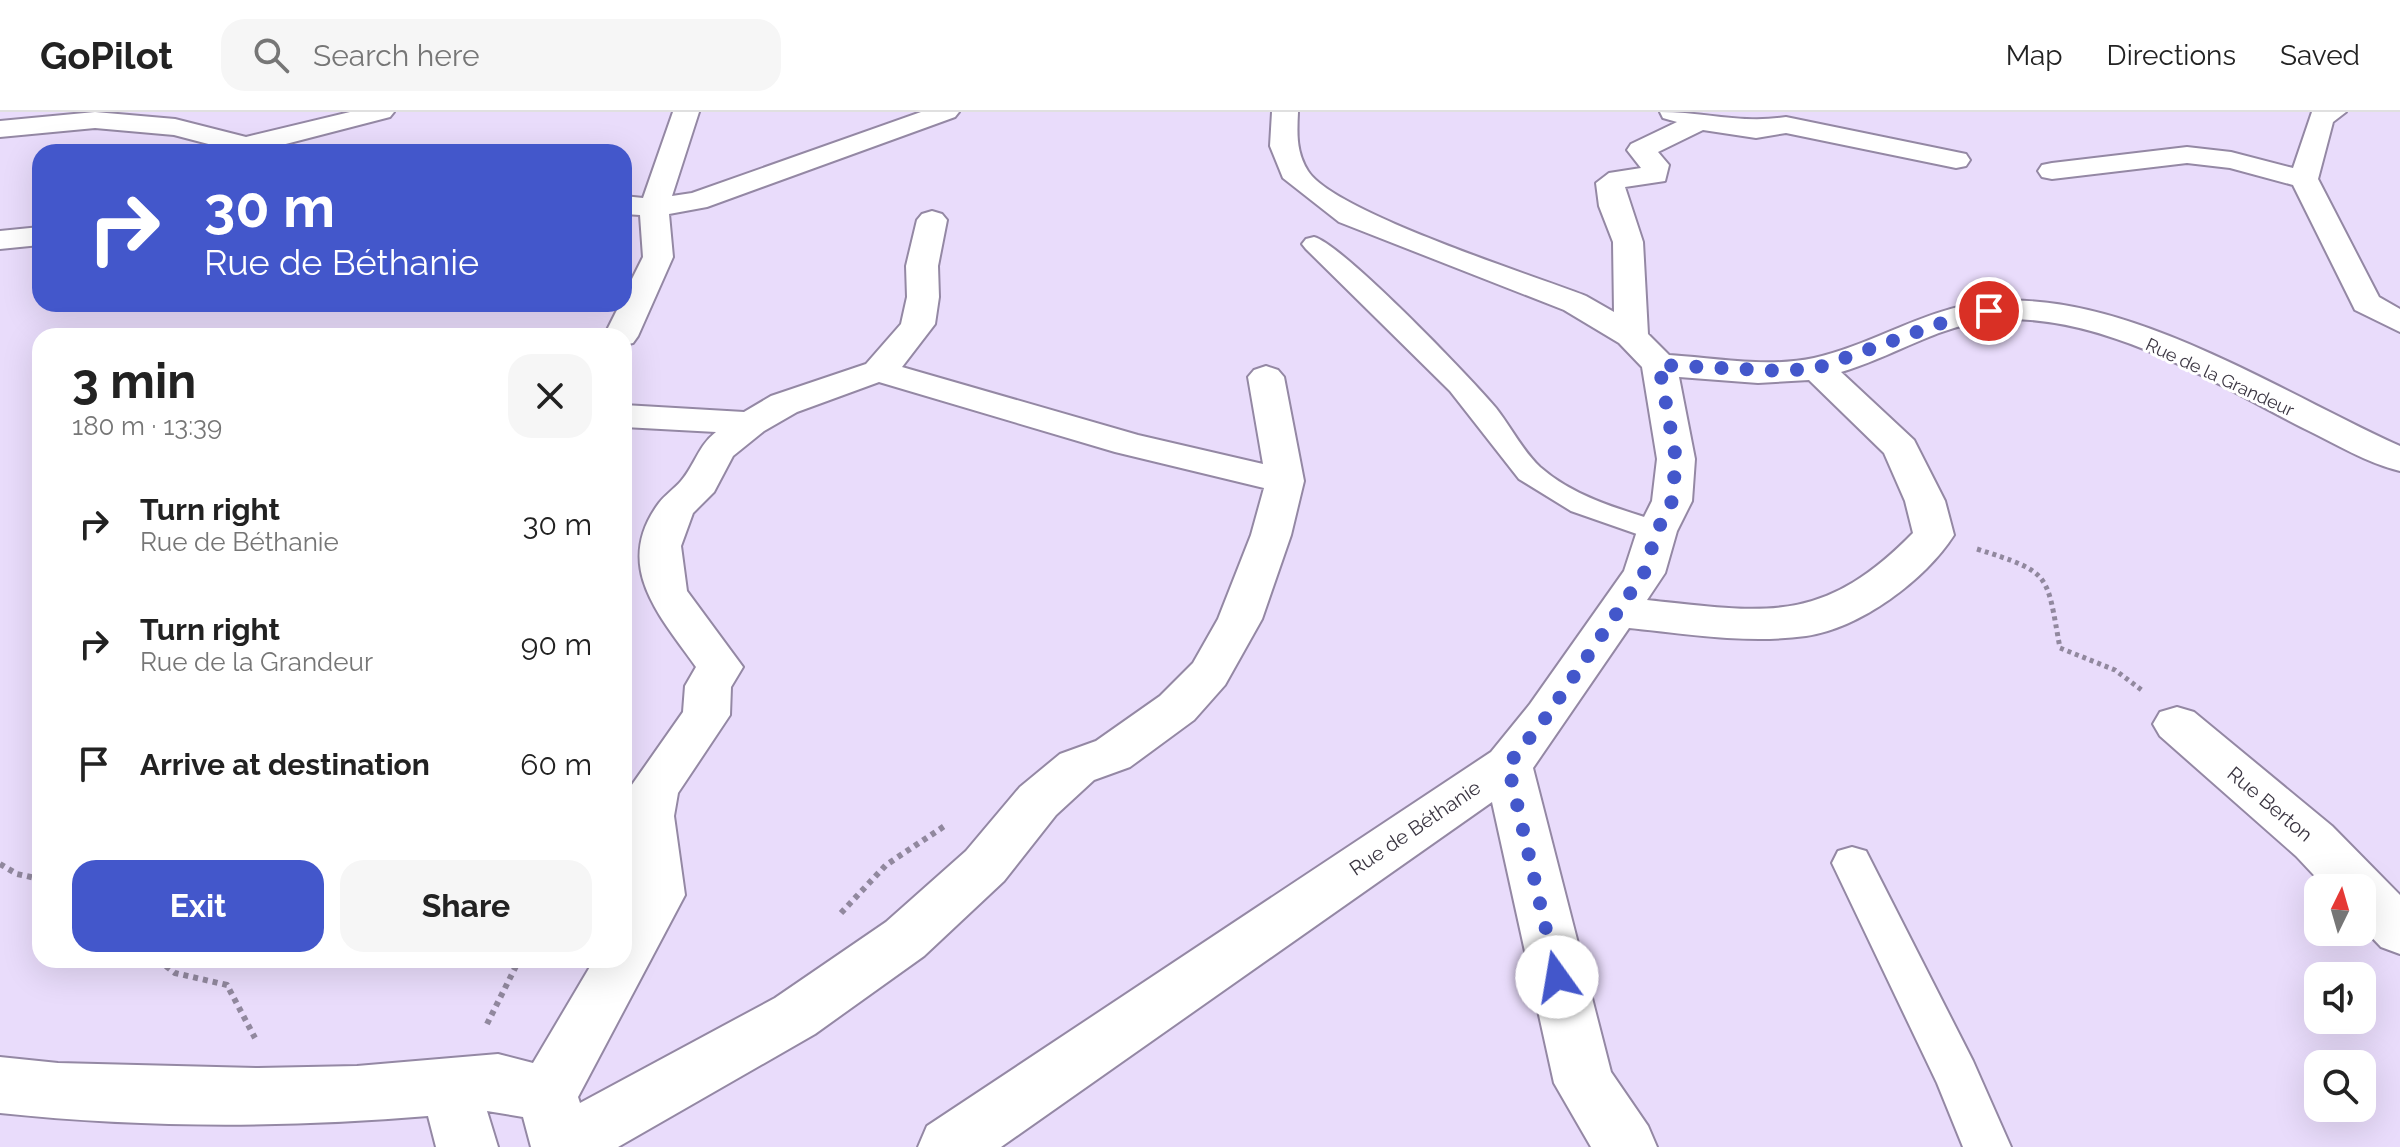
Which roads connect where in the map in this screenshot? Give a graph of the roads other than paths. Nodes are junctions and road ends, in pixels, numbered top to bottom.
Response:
1 (381, 112) edge
2 (686, 112) edge
3 (946, 112) edge
4 (1285, 112) edge
5 (1670, 112) edge
6 (2333, 112) edge
7 (1698, 122) junction
8 (0, 129) edge
9 (234, 144) edge
10 (275, 144) edge
11 (1956, 160) dead end
12 (2052, 171) dead end
13 (2304, 179) junction
14 (639, 206) edge
15 (932, 220) dead end
16 (32, 237) edge
17 (0, 240) edge
18 (1314, 244) dead end
19 (2400, 322) edge
20 (625, 328) edge
21 (1645, 350) junction
22 (1817, 368) junction
23 (878, 371) junction
24 (1266, 377) dead end
25 (632, 416) edge
26 (751, 423) junction
27 (2400, 460) edge
28 (1285, 481) junction
29 (1657, 531) junction
30 (1619, 612) junction
31 (2177, 724) road end
32 (1508, 765) junction
33 (1852, 863) dead end
34 (2345, 874) edge
35 (2376, 906) edge
36 (2400, 931) edge
37 (632, 945) edge
38 (621, 968) edge
39 (0, 1085) edge
40 (450, 1087) junction
41 (557, 1129) edge
42 (467, 1147) edge
43 (949, 1147) edge
44 (1626, 1147) edge
45 (1987, 1147) edge

1 - 10 street
2 - 14 street
3 - 14 street
4 - 21 street
5 - 7 street
6 - 13 street
7 - 11 street
7 - 21 street, Rue de Béthanie
8 - 9 street
12 - 13 street
13 - 19 street
14 - 20 street
15 - 23 street
16 - 17 street
18 - 29 lane
21 - 22 street, Rue de la Grandeur
21 - 29 street, Rue de Béthanie
22 - 27 street, Rue de la Grandeur
22 - 30 street
23 - 26 street
23 - 28 street
24 - 28 street
25 - 26 street
26 - 37 street
28 - 41 street
29 - 30 street, Rue de Béthanie
30 - 32 street, Rue de Béthanie
31 - 34 street, Rue Berton
32 - 43 street, Rue de Béthanie
32 - 44 street
33 - 45 lane
35 - 36 street, Rue Berton
38 - 41 street
39 - 40 street
40 - 41 street
40 - 42 street

